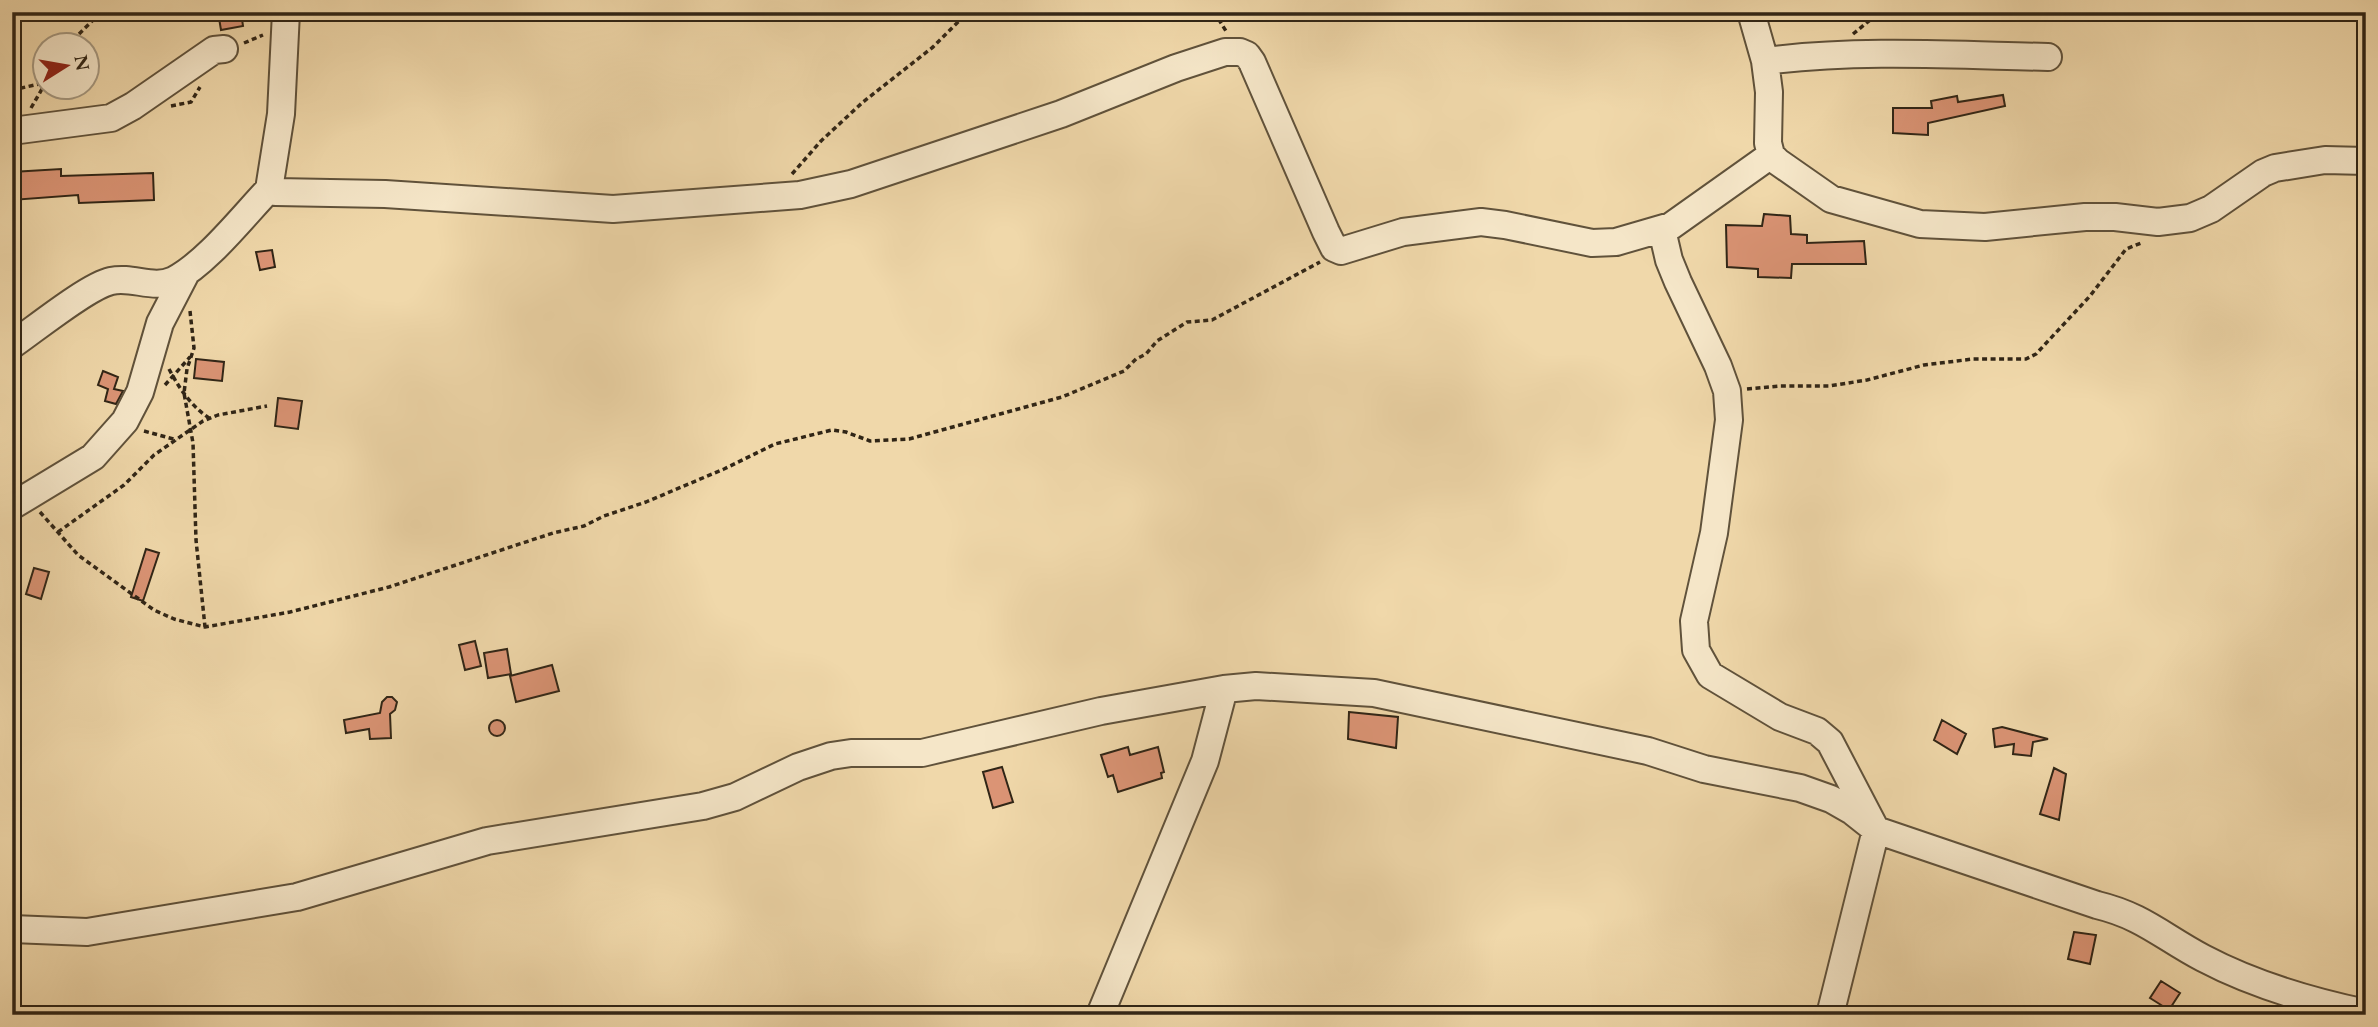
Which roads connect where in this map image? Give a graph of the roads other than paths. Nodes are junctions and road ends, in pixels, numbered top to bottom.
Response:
1 (286, 12) edge
2 (1751, 12) edge
3 (224, 48) dead end
4 (2049, 57) dead end
5 (1765, 61) junction
6 (12, 131) edge
7 (1771, 155) junction
8 (2366, 161) edge
9 (271, 187) junction
10 (1662, 230) junction
11 (186, 273) junction
12 (12, 345) edge
13 (20, 501) edge
14 (1224, 689) junction
15 (1876, 830) junction
16 (12, 929) edge
17 (2366, 1013) edge
18 (1100, 1015) edge
19 (1830, 1015) edge

1 - 9 street
2 - 5 street
3 - 6 street
4 - 5 street
5 - 7 street
7 - 8 street
7 - 10 street
9 - 10 street
9 - 11 street
10 - 15 street
11 - 12 street
11 - 13 street
14 - 15 street
14 - 16 street
14 - 18 street
15 - 17 street
15 - 19 street

